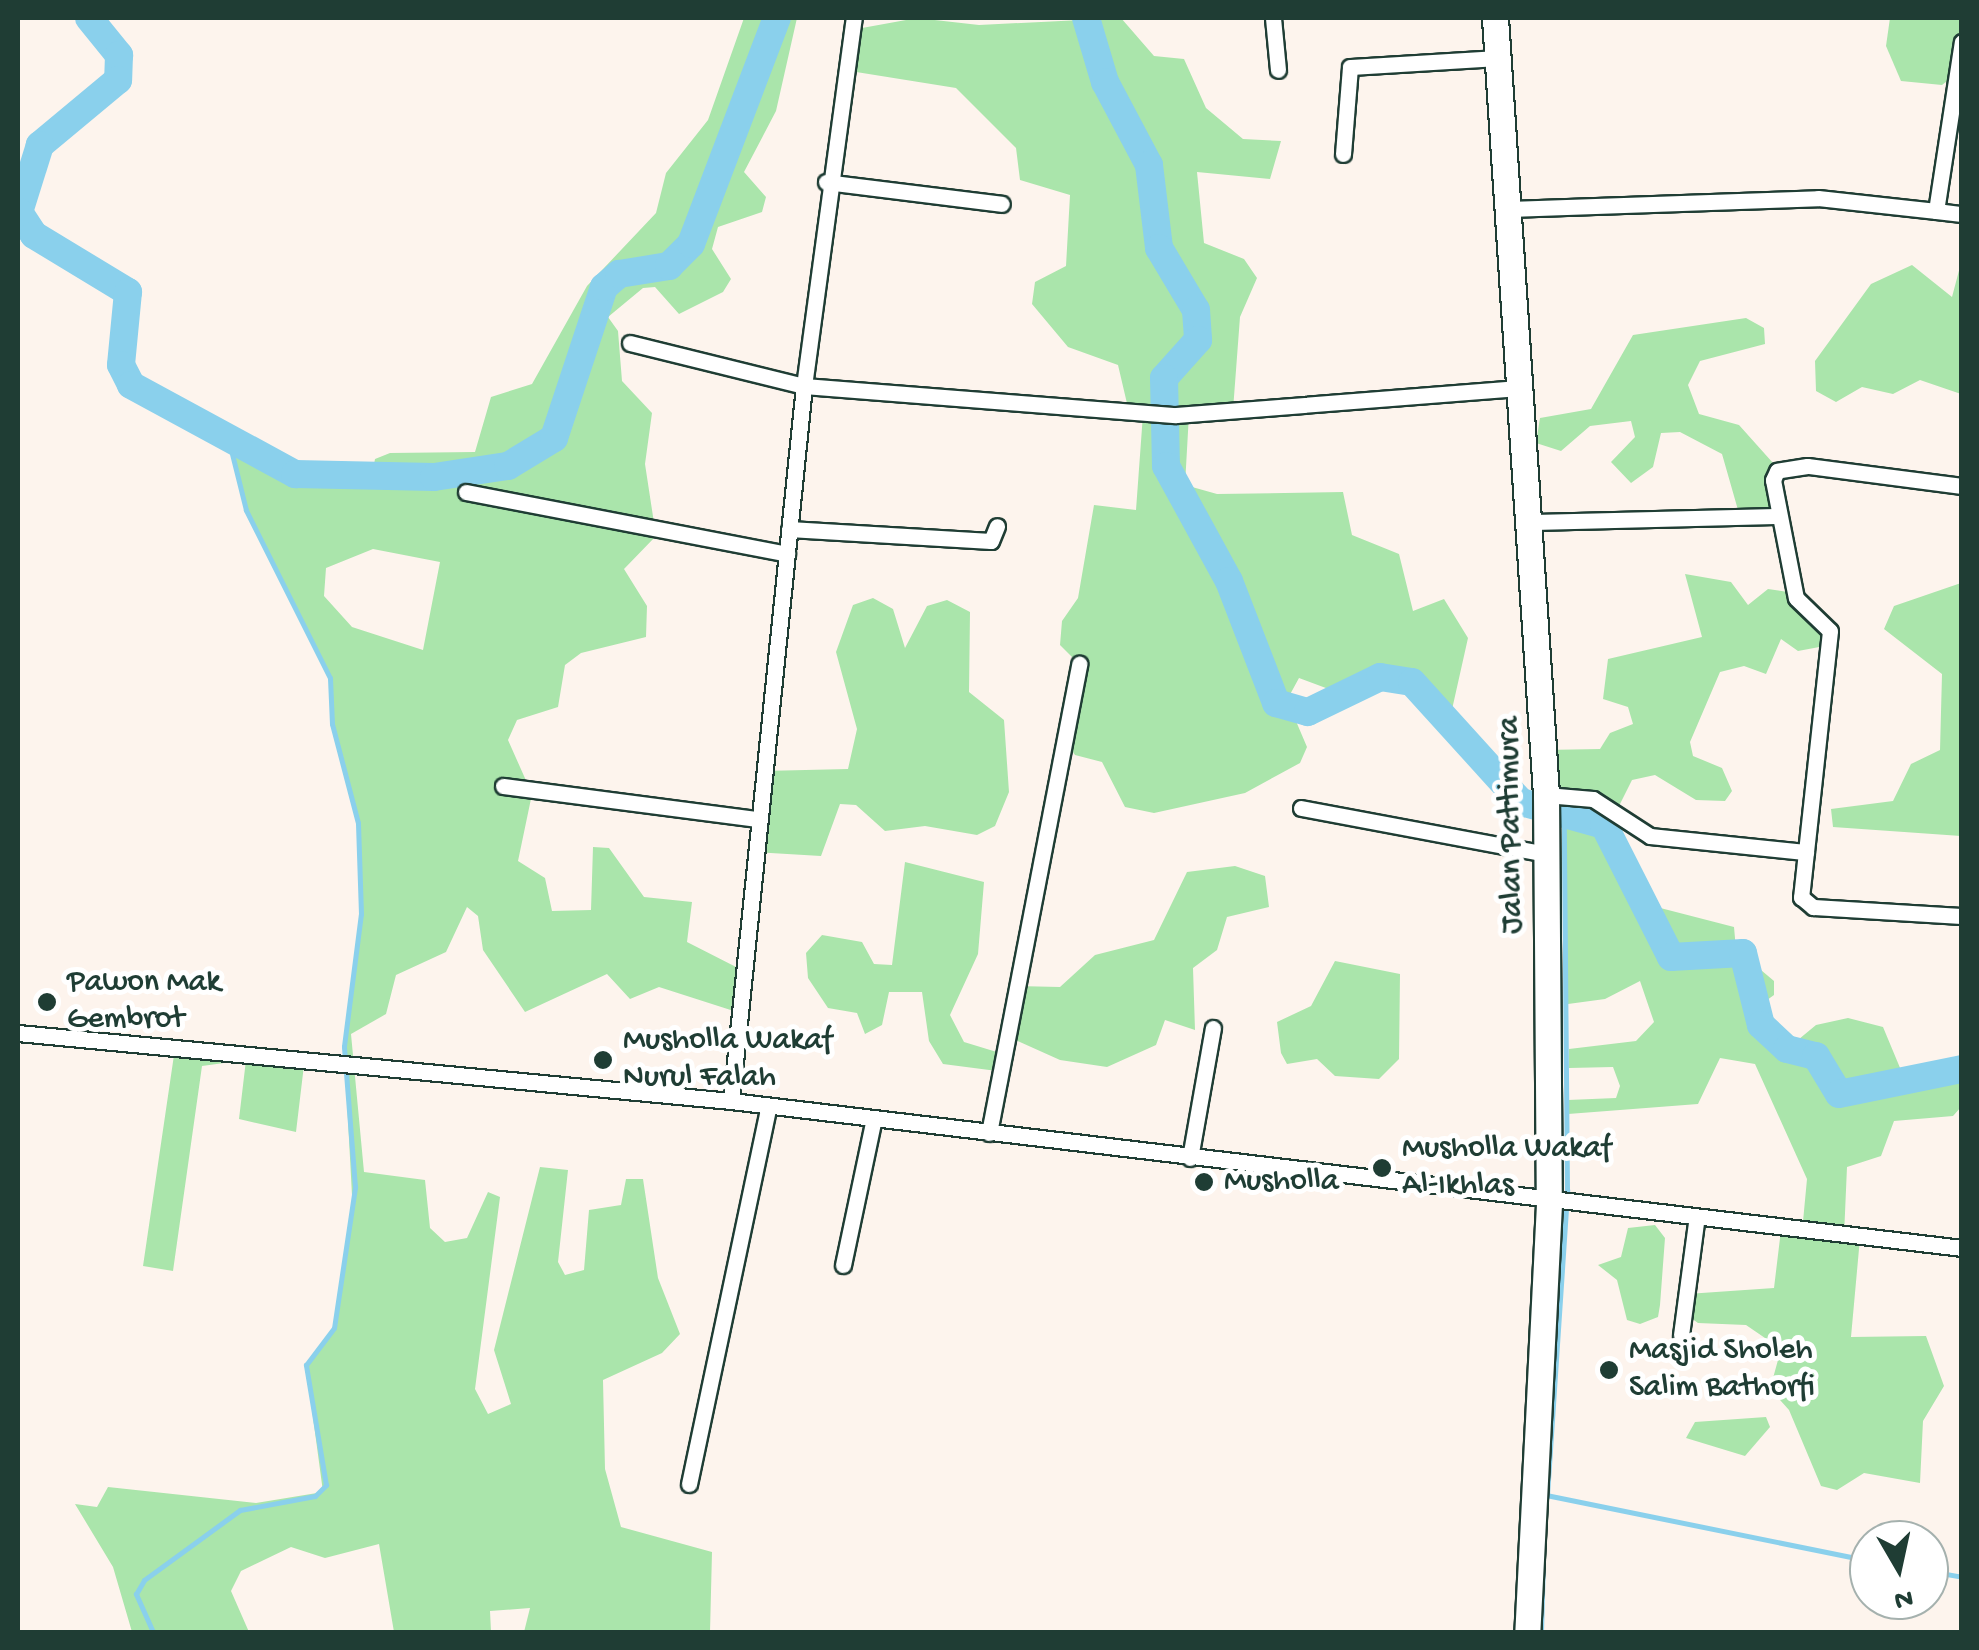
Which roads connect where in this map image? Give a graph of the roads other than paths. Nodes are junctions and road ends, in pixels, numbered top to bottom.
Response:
1 (854, 18) edge
2 (1274, 18) edge
3 (1495, 18) edge
4 (1962, 42) edge
5 (1499, 58) junction
6 (1278, 70) dead end
7 (1342, 154) dead end
8 (826, 182) junction
9 (1002, 204) dead end
10 (1508, 209) junction
11 (1936, 211) junction
12 (1962, 214) edge
13 (630, 343) dead end
14 (804, 386) junction
15 (1522, 388) junction
16 (1962, 486) edge
17 (466, 492) dead end
18 (1778, 516) junction
19 (1531, 522) junction
20 (997, 526) dead end
21 (790, 529) junction
22 (787, 554) junction
23 (1079, 664) dead end
24 (503, 786) dead end
25 (1301, 808) dead end
26 (1545, 808) junction
27 (758, 818) junction
28 (1806, 852) junction
29 (1546, 854) junction
30 (1962, 916) edge
31 (1213, 1028) dead end
32 (18, 1033) edge
33 (731, 1101) junction
34 (769, 1106) junction
35 (873, 1123) junction
36 (989, 1134) junction
37 (1190, 1158) junction
38 (1553, 1204) junction
39 (1696, 1222) junction
40 (1962, 1248) edge
41 (843, 1265) dead end
42 (1681, 1335) dead end
43 (689, 1484) dead end
44 (1526, 1632) edge

1 - 8 street
2 - 6 street
3 - 5 main road, Jalan Pattimura
4 - 11 street
5 - 7 street
5 - 10 main road, Jalan Pattimura
8 - 9 street
8 - 14 street
10 - 11 street
10 - 15 main road, Jalan Pattimura
11 - 12 street
13 - 14 street
14 - 15 street
14 - 21 street
15 - 19 main road, Jalan Pattimura
16 - 18 street
17 - 22 street
18 - 19 street
18 - 28 street
19 - 26 main road, Jalan Pattimura
20 - 21 street
21 - 22 street
22 - 27 street
23 - 36 street
24 - 27 street
25 - 29 street
26 - 28 street
26 - 29 main road, Jalan Pattimura
27 - 33 street
28 - 30 street
29 - 38 main road, Jalan Pattimura
31 - 37 street
32 - 33 street
33 - 34 street
34 - 35 street
34 - 43 street
35 - 36 street
35 - 41 street
36 - 37 street
37 - 38 street
38 - 39 street
38 - 44 main road, Jalan Pattimura
39 - 40 street
39 - 42 street

